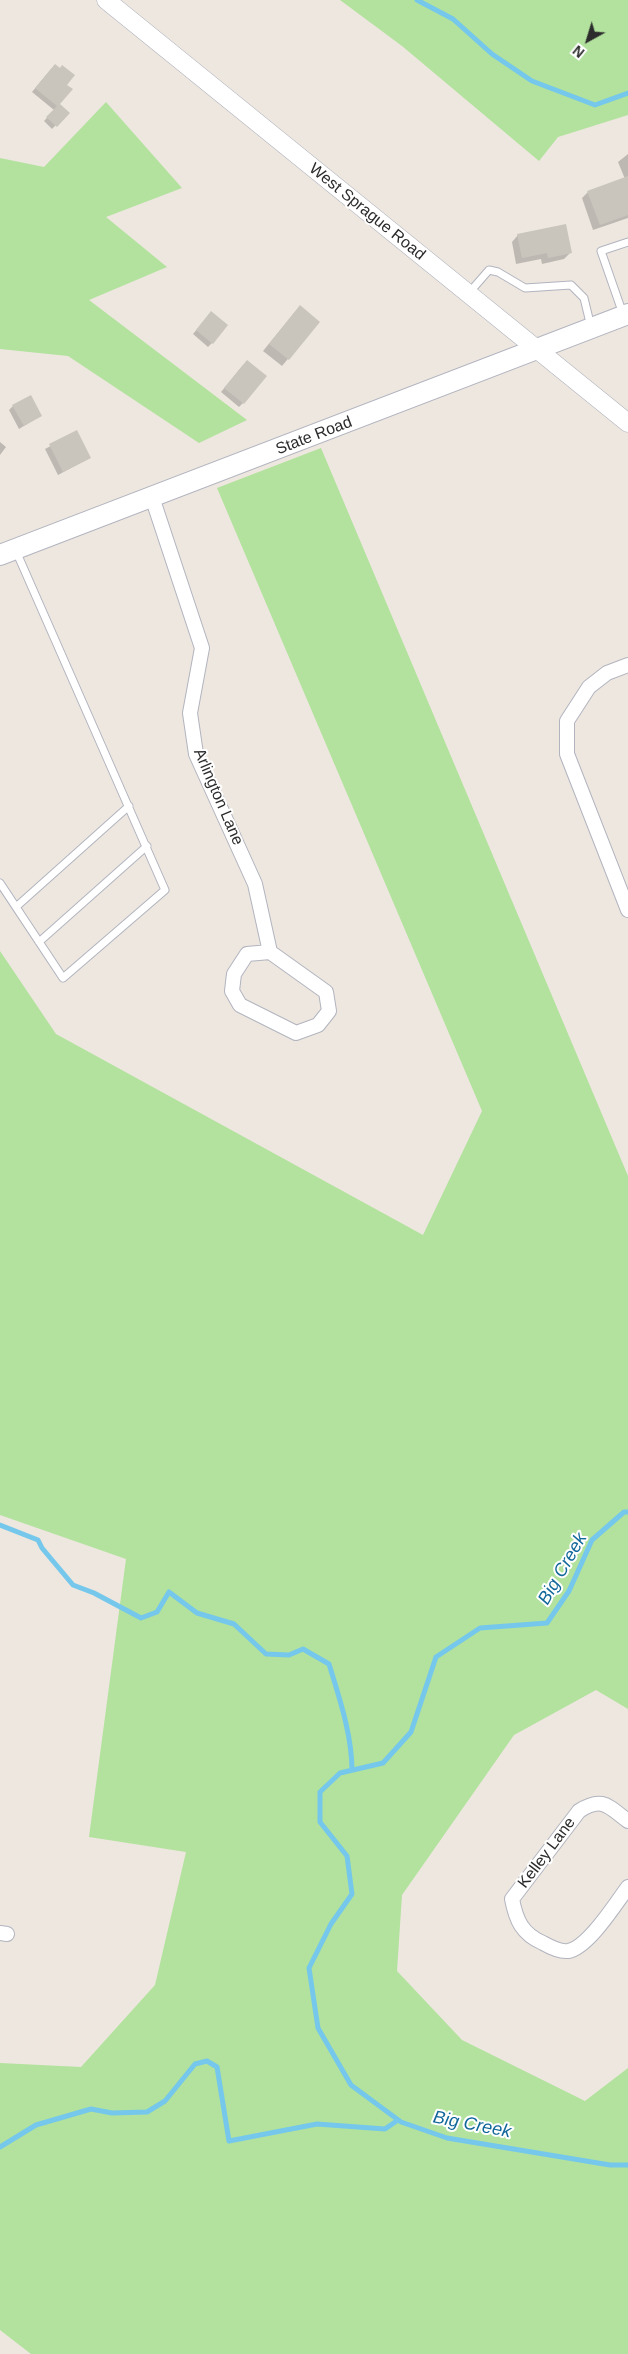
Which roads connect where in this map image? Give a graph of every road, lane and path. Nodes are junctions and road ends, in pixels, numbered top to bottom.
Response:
1 (106, 0) edge
2 (628, 242) edge
3 (468, 294) junction
4 (626, 315) edge
5 (591, 328) junction
6 (535, 349) junction
7 (628, 424) edge
8 (152, 497) junction
9 (8, 552) edge
10 (628, 665) edge
11 (129, 806) junction
12 (147, 846) junction
13 (0, 883) edge
14 (16, 907) junction
15 (628, 910) edge
16 (39, 942) junction
17 (270, 952) junction
18 (628, 1820) edge
19 (628, 1887) edge

1 - 3 street, West Sprague Road
2 - 4 lane
3 - 5 lane
3 - 6 street, West Sprague Road
4 - 5 main road, State Road
5 - 6 main road, State Road
6 - 7 street, West Sprague Road
6 - 8 main road, State Road
8 - 9 main road, State Road
8 - 17 street, Arlington Lane
9 - 11 lane
10 - 15 street
11 - 12 lane
11 - 14 lane
12 - 16 lane
12 - 16 lane
13 - 14 lane
14 - 16 lane
17 - 17 street
18 - 19 street, Kelley Lane

